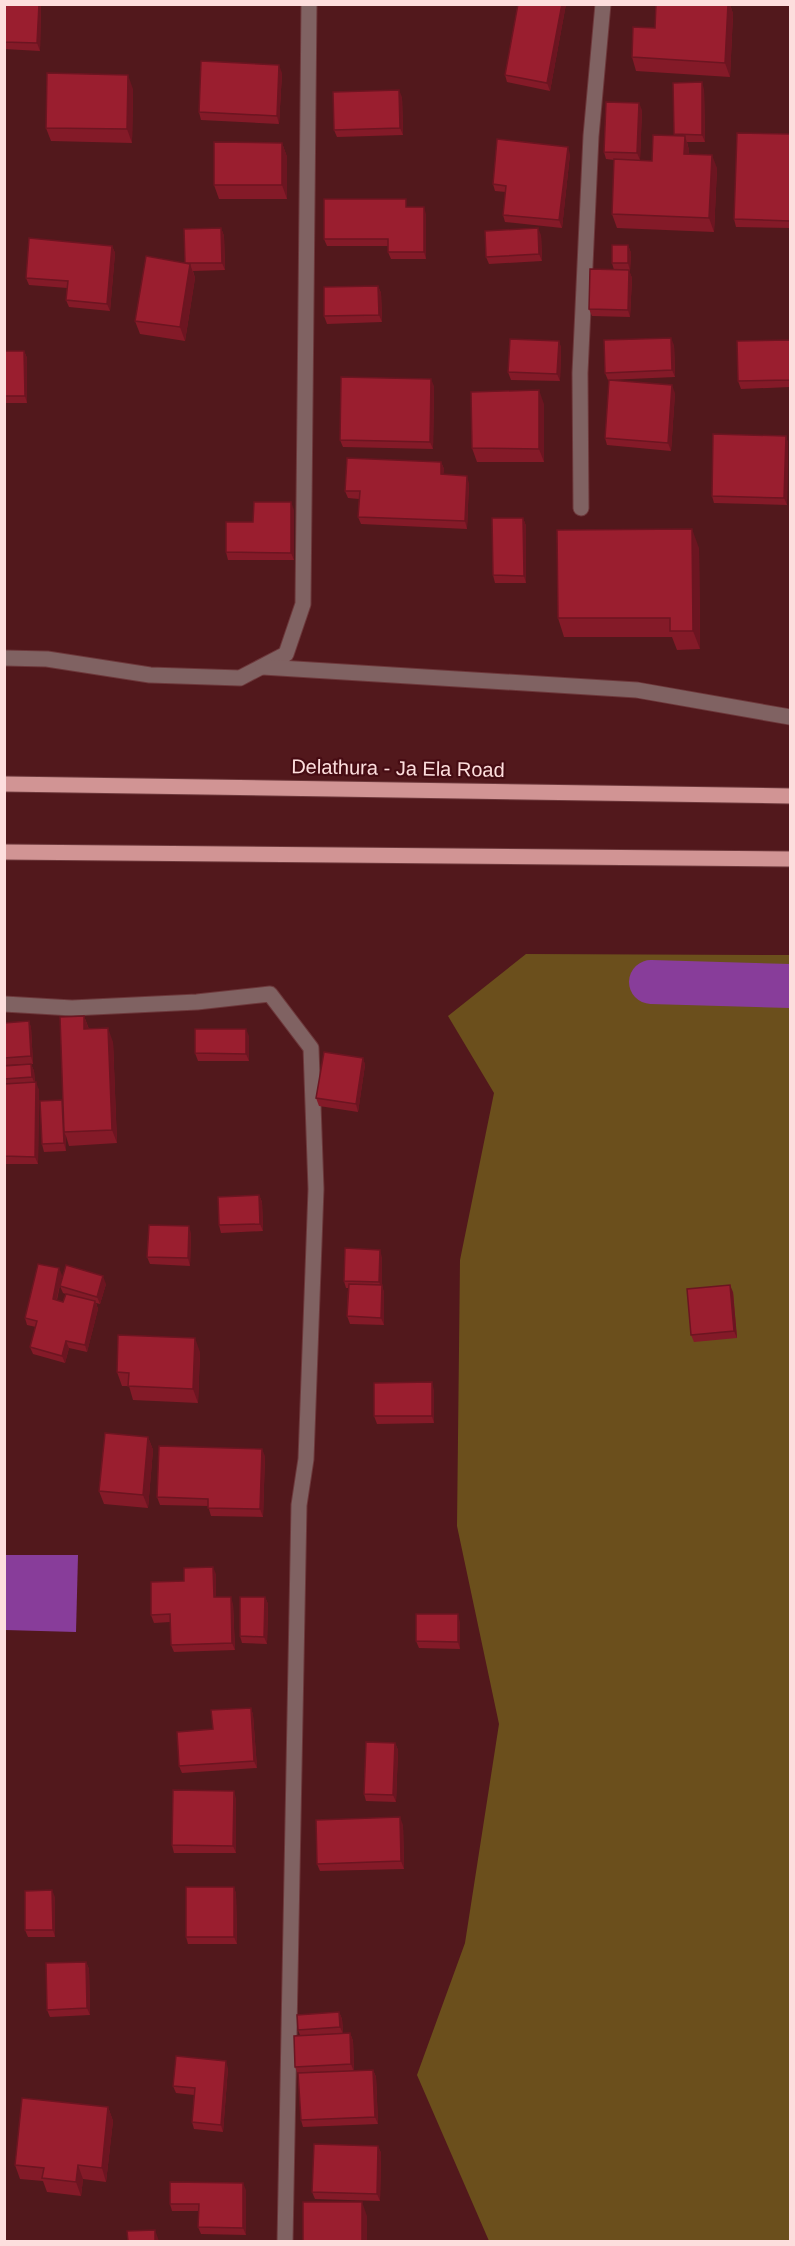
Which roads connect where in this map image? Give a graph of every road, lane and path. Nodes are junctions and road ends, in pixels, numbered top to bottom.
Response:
1 (309, 4) edge
2 (603, 4) edge
3 (581, 508) dead end
4 (4, 658) edge
5 (261, 667) junction
6 (790, 717) edge
7 (4, 784) edge
8 (790, 796) edge
9 (4, 852) edge
10 (790, 859) edge
11 (4, 1004) edge
12 (285, 2241) edge

1 - 5 street
2 - 3 street
4 - 5 street
5 - 6 street
7 - 8 main road, Delathura - Ja Ela Road
9 - 10 main road
11 - 12 street

